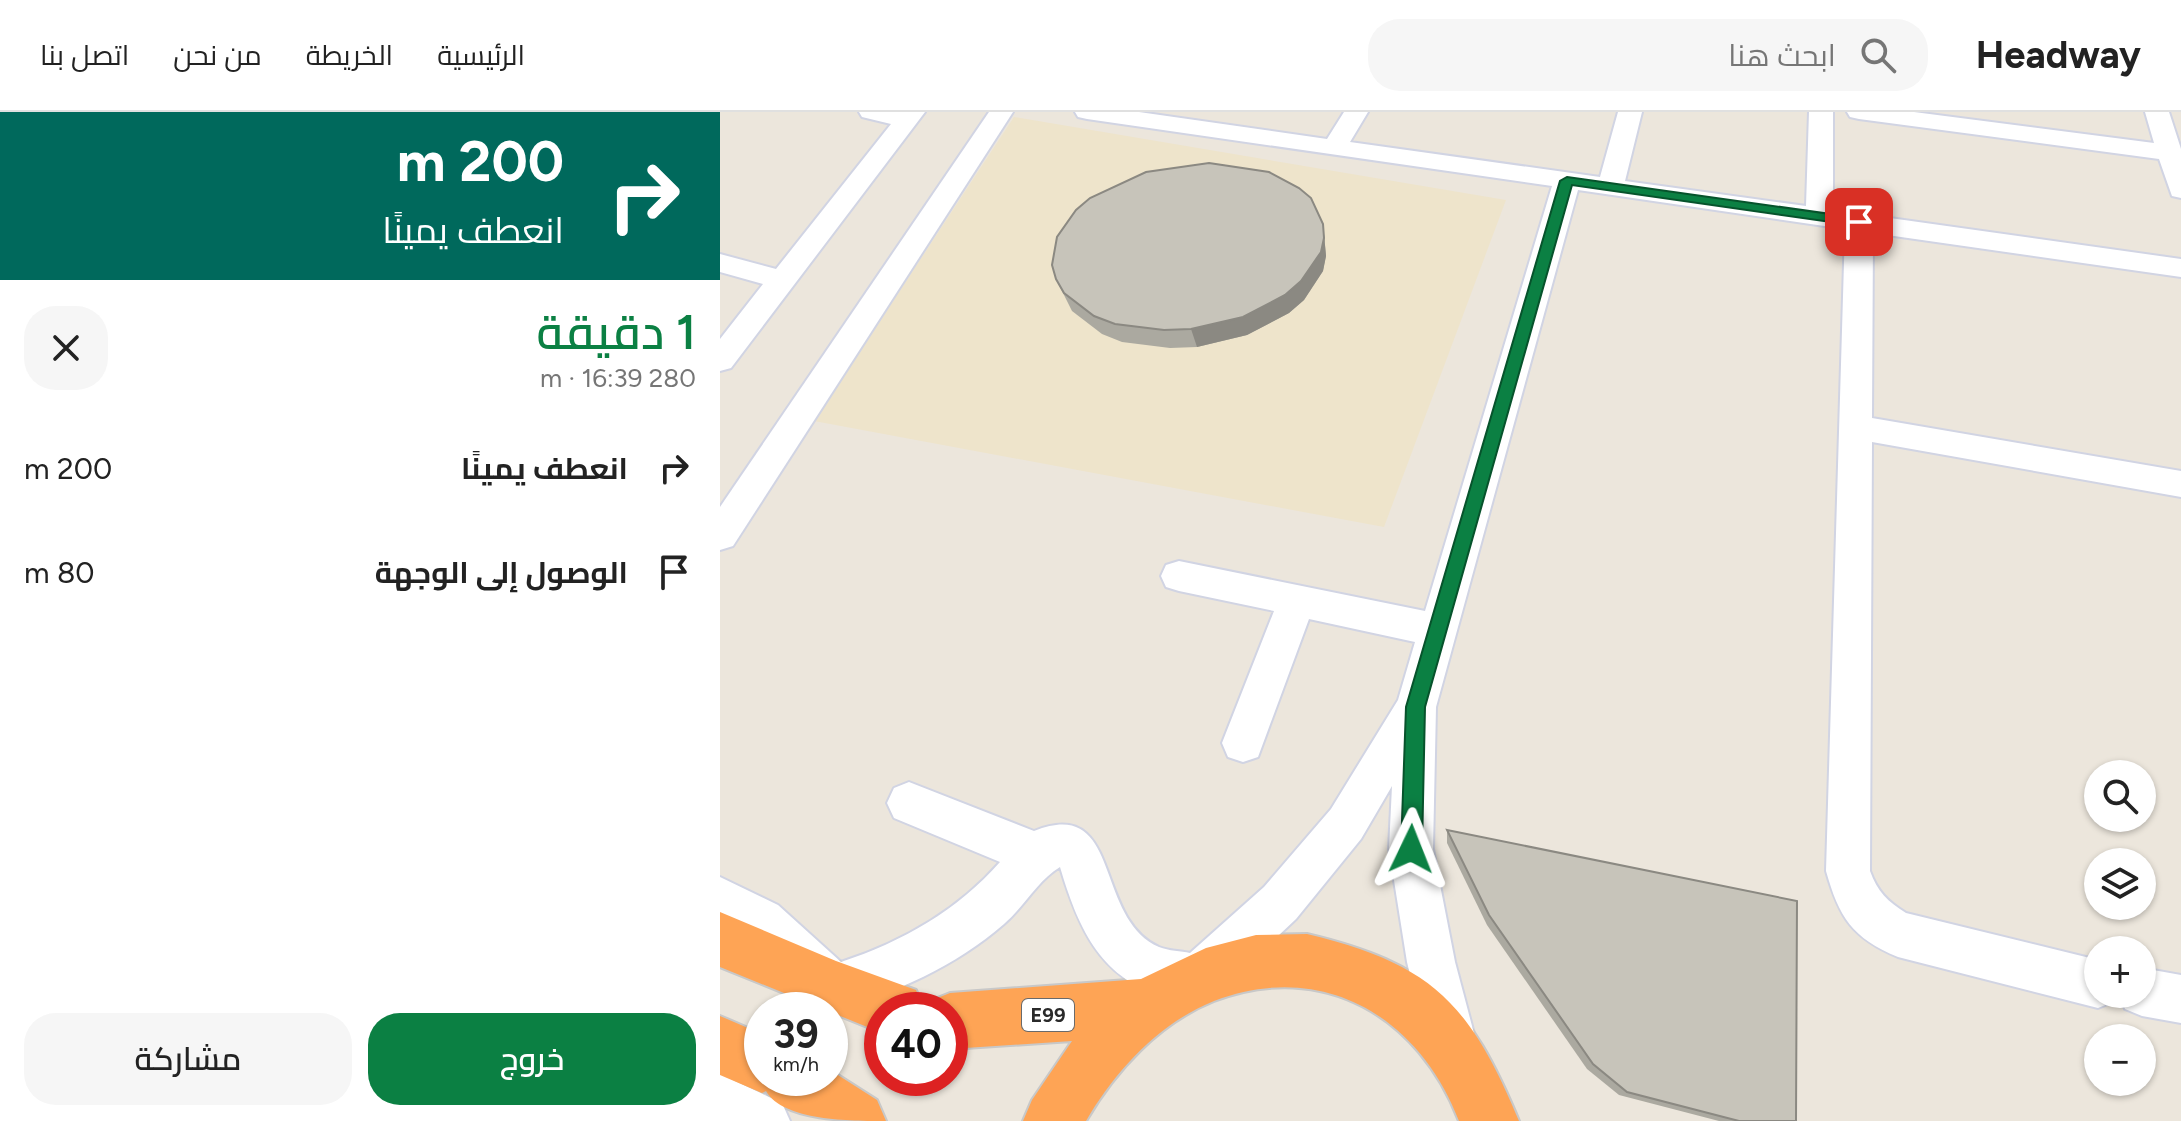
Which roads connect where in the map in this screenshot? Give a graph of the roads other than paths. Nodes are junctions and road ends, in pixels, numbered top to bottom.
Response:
1 (871, 112) edge
2 (1087, 112) edge
3 (1356, 112) edge
4 (1630, 112) edge
5 (1821, 112) edge
6 (1859, 112) edge
7 (2165, 114) edge
8 (910, 116) edge
9 (1002, 117) edge
10 (1156, 117) edge
11 (2010, 122) edge
12 (1333, 148) junction
13 (2169, 153) junction
14 (1567, 181) junction
15 (1610, 187) junction
16 (2181, 190) edge
17 (1819, 217) junction
18 (1859, 222) junction
19 (720, 263) edge
20 (2181, 268) edge
21 (783, 280) junction
22 (720, 360) edge
23 (1855, 427) junction
24 (2181, 484) edge
25 (720, 536) edge
26 (1179, 576) dead end
27 (1297, 601) junction
28 (1438, 630) junction
29 (1416, 707) junction
30 (1243, 743) dead end
31 (909, 803) dead end
32 (1038, 855) junction
33 (720, 900) edge
34 (720, 939) edge
35 (1198, 978) junction
36 (2084, 980) edge
37 (834, 988) junction
38 (2156, 995) edge
39 (864, 999) edge
40 (2181, 999) edge
41 (1146, 1007) junction
42 (968, 1020) edge
43 (720, 1045) edge
44 (1452, 1046) junction
45 (744, 1056) edge
46 (720, 1100) edge
47 (764, 1121) edge
48 (1053, 1121) edge
49 (1489, 1121) edge

1 - 8 street
2 - 10 street
3 - 12 street
4 - 15 street
5 - 17 street
6 - 11 street
7 - 13 street
8 - 21 street
9 - 25 street
10 - 12 street
11 - 13 street
12 - 14 street
13 - 16 street
14 - 15 street
14 - 28 street
15 - 17 street
17 - 18 street
18 - 20 street
18 - 23 street
19 - 21 street
21 - 22 street
23 - 24 street
23 - 36 street
26 - 27 street
27 - 28 street
27 - 30 street
28 - 29 street
29 - 35 street
29 - 44 street
31 - 32 street
32 - 35 street
32 - 37 street
33 - 37 street
34 - 37 highway
35 - 41 highway
35 - 44 highway
37 - 39 highway
38 - 40 street
41 - 42 highway, E99
41 - 48 highway
43 - 45 highway
44 - 49 highway
46 - 47 street

